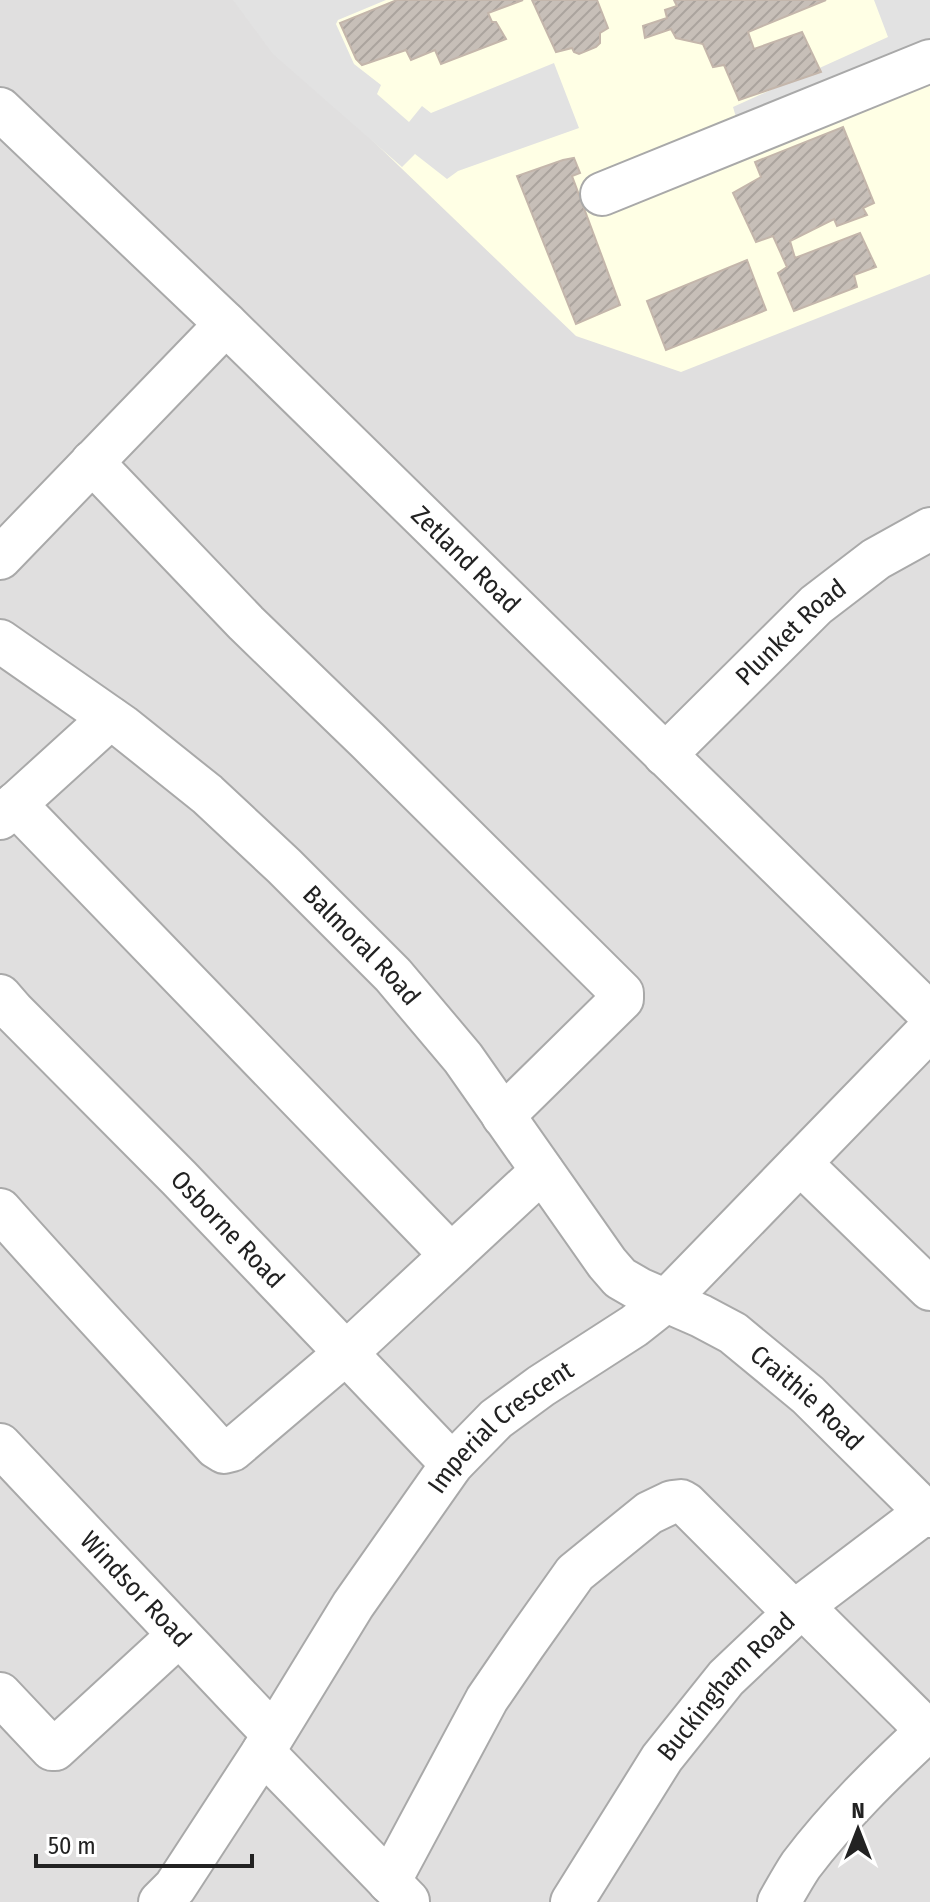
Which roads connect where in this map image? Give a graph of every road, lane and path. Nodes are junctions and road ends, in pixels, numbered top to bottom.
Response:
1 (930, 61) edge
2 (0, 109) edge
3 (602, 194) dead end
4 (226, 324) junction
5 (92, 462) junction
6 (930, 529) edge
7 (0, 558) edge
8 (0, 641) edge
9 (110, 718) junction
10 (665, 755) junction
11 (7, 811) edge
12 (0, 996) edge
13 (930, 1014) edge
14 (930, 1029) edge
15 (503, 1116) junction
16 (800, 1163) junction
17 (542, 1171) junction
18 (0, 1210) edge
19 (451, 1255) junction
20 (930, 1289) edge
21 (667, 1300) junction
22 (346, 1353) junction
23 (0, 1445) edge
24 (452, 1464) junction
25 (928, 1514) edge
26 (798, 1609) junction
27 (179, 1635) junction
28 (0, 1694) edge
29 (929, 1731) edge
30 (268, 1743) junction
31 (399, 1892) edge
32 (160, 1902) edge
33 (572, 1902) edge
34 (779, 1902) edge

1 - 3 street
2 - 4 street, Zetland Road
4 - 5 street
4 - 10 street, Zetland Road
5 - 7 street
5 - 15 street
6 - 10 street, Plunket Road
8 - 9 street, Balmoral Road
9 - 11 street
9 - 15 street, Balmoral Road
10 - 13 street, Zetland Road
11 - 19 street
12 - 22 street, Osborne Road
14 - 16 street, Imperial Crescent
15 - 17 street, Balmoral Road
16 - 20 street
16 - 21 street, Imperial Crescent
17 - 19 street
17 - 21 street, Balmoral Road
18 - 22 street
19 - 22 street
21 - 24 street, Imperial Crescent
21 - 25 street, Craithie Road
22 - 24 street, Osborne Road
23 - 27 street, Windsor Road
24 - 30 street, Imperial Crescent
25 - 26 street, Buckingham Road
26 - 29 street
26 - 31 street
26 - 33 street, Buckingham Road
27 - 28 street
27 - 30 street, Windsor Road
29 - 34 street
30 - 31 street, Windsor Road
30 - 32 street, Imperial Crescent

